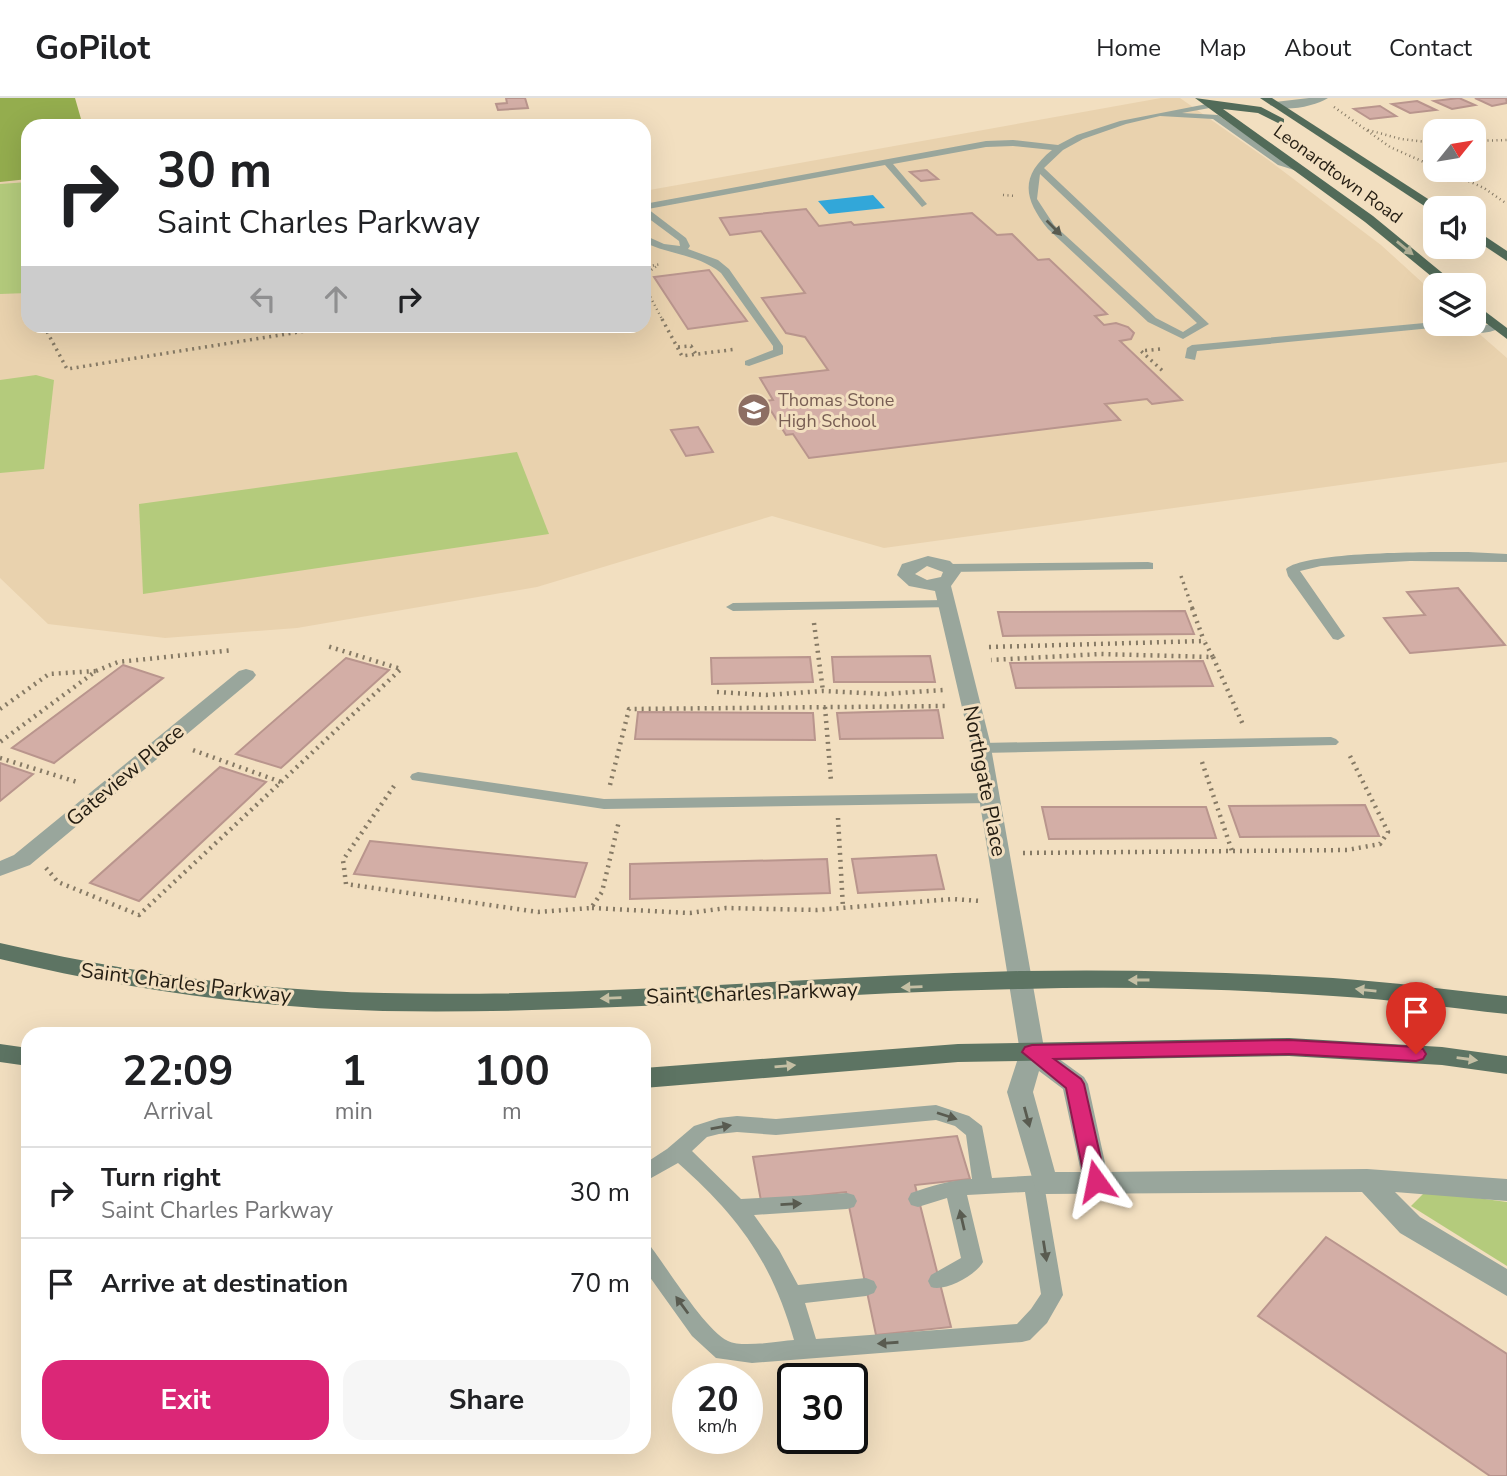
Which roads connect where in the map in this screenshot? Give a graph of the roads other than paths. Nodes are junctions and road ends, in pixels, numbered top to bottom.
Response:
1 (1200, 98) edge
2 (1214, 102) edge
3 (1270, 102) edge
4 (1328, 102) edge
5 (1160, 114) junction
6 (1060, 148) junction
7 (887, 162) junction
8 (1039, 168) junction
9 (1304, 172) junction
10 (1386, 176) junction
11 (1423, 200) edge
12 (922, 204) dead end
13 (651, 208) edge
14 (651, 214) edge
15 (651, 242) edge
16 (1486, 242) edge
17 (682, 250) junction
18 (1507, 257) edge
19 (1435, 273) edge
20 (1486, 320) edge
21 (1423, 326) edge
22 (1502, 331) edge
23 (1191, 358) dead end
24 (749, 363) dead end
25 (1507, 558) edge
26 (1148, 566) dead end
27 (946, 586) junction
28 (733, 607) dead end
29 (1338, 636) dead end
30 (246, 675) dead end
31 (1331, 742) dead end
32 (981, 748) junction
33 (418, 777) dead end
34 (989, 799) junction
35 (0, 869) edge
36 (0, 951) edge
37 (1021, 980) junction
38 (1507, 1005) edge
39 (1032, 1052) junction
40 (0, 1053) edge
41 (21, 1056) edge
42 (1507, 1065) edge
43 (651, 1077) edge
44 (678, 1151) junction
45 (651, 1169) edge
46 (1367, 1180) junction
47 (1096, 1181) junction
48 (1040, 1183) junction
49 (983, 1186) junction
50 (955, 1188) junction
51 (1507, 1190) edge
52 (918, 1199) dead end
53 (847, 1201) dead end
54 (735, 1208) junction
55 (651, 1263) edge
56 (939, 1281) dead end
57 (1507, 1284) edge
58 (866, 1287) dead end
59 (792, 1295) junction
60 (808, 1349) junction

1 - 2 highway, Leonardtown Road
2 - 3 highway
2 - 5 lane
2 - 9 highway, Leonardtown Road
2 - 10 highway
3 - 4 street
3 - 10 highway, Leonardtown Road
5 - 6 lane
5 - 9 lane
6 - 7 lane
6 - 8 lane
7 - 12 lane
7 - 13 lane
8 -> 8 lane
9 -> 19 highway, Leonardtown Road
10 - 11 highway, Leonardtown Road
14 - 17 lane
15 - 17 lane
16 - 18 highway
17 - 24 lane
20 - 22 highway
21 - 23 lane
25 - 29 lane
26 - 27 lane
27 - 28 lane
27 - 32 street, Northgate Place
30 - 35 street, Gateview Place
31 - 32 lane
32 - 34 street, Northgate Place
33 - 34 lane
34 - 37 street, Northgate Place
37 -> 36 main road, Saint Charles Parkway
38 -> 37 main road, Saint Charles Parkway
37 - 39 street, Northgate Place
39 -> 42 main road
43 -> 39 main road
39 - 47 street
39 -> 48 street
40 - 41 main road
44 - 45 lane
44 -> 49 lane
44 - 54 lane
46 - 47 street
46 - 51 street
46 - 57 street
47 - 48 street
48 - 49 lane
48 -> 60 lane
49 - 50 lane
50 - 52 lane
56 -> 50 lane
54 -> 53 lane
54 - 59 lane
60 -> 55 lane
58 - 59 lane
59 - 60 lane

